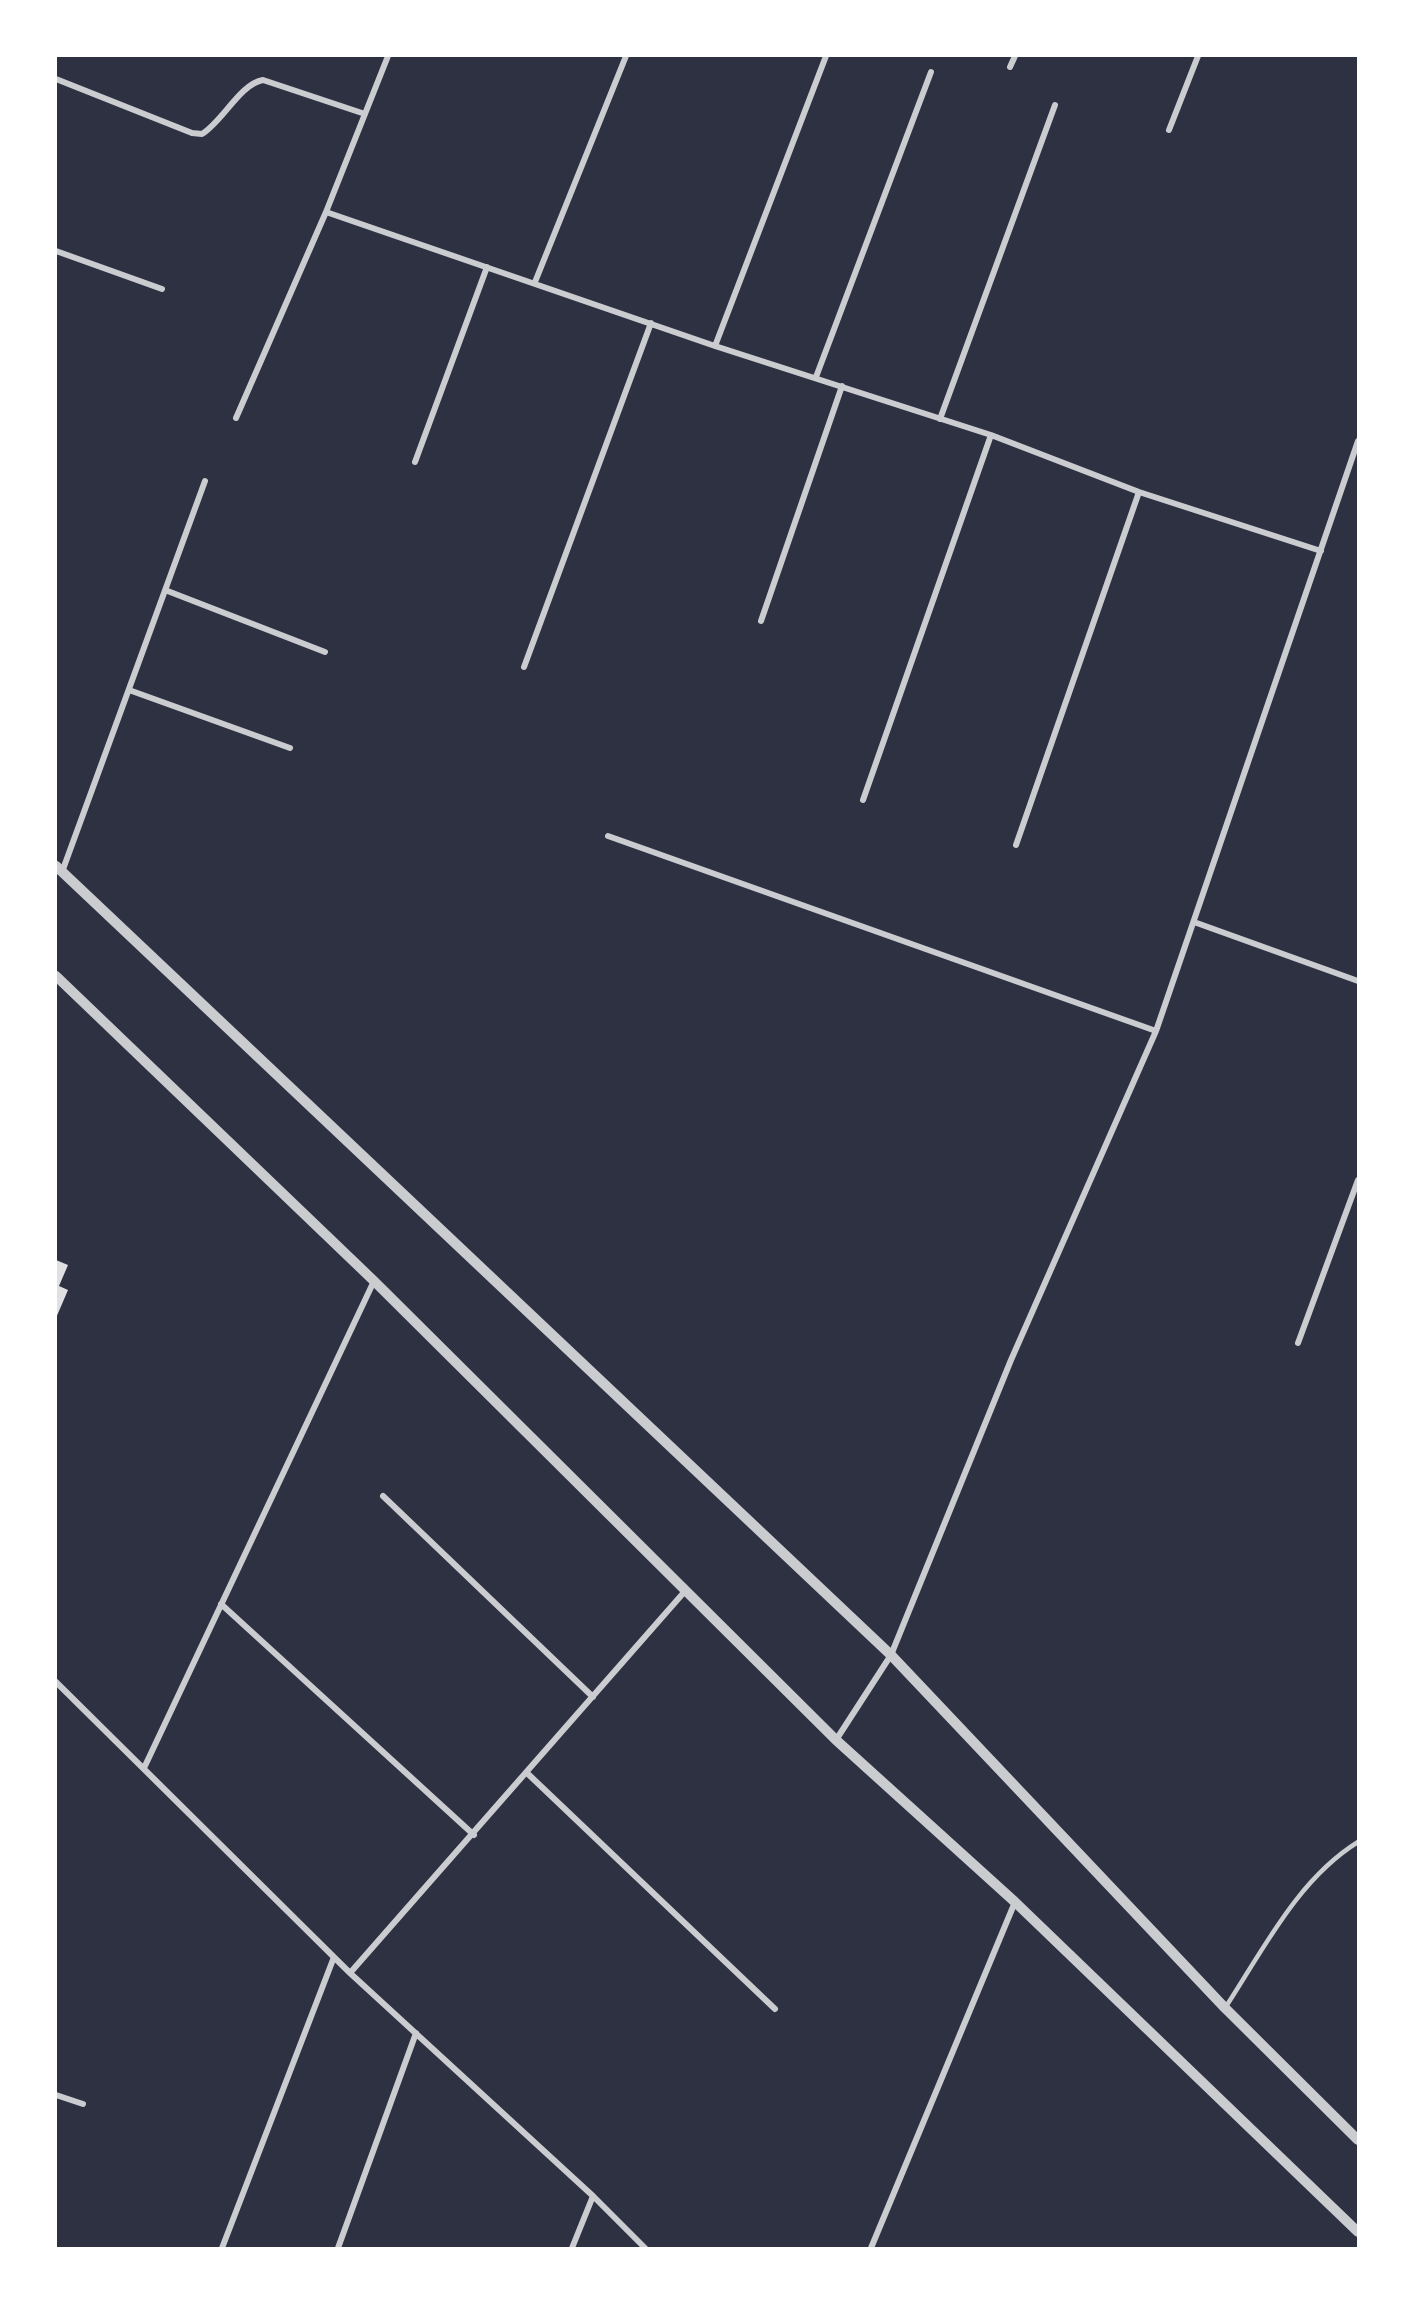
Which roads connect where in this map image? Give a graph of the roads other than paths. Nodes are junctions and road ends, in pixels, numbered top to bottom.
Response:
1 (388, 56) edge
2 (626, 56) edge
3 (826, 56) edge
4 (1015, 56) edge
5 (1198, 56) edge
6 (1010, 67) dead end
7 (931, 72) dead end
8 (56, 80) edge
9 (1055, 105) dead end
10 (365, 114) junction
11 (1169, 130) dead end
12 (326, 212) junction
13 (56, 251) edge
14 (488, 267) junction
15 (535, 282) junction
16 (162, 290) dead end
17 (651, 322) junction
18 (716, 346) junction
19 (816, 377) junction
20 (842, 386) junction
21 (236, 418) dead end
22 (940, 419) junction
23 (991, 435) junction
24 (1359, 441) edge
25 (415, 462) dead end
26 (205, 481) dead end
27 (1139, 492) junction
28 (1321, 551) junction
29 (165, 590) junction
30 (760, 621) dead end
31 (325, 652) dead end
32 (524, 667) dead end
33 (129, 690) junction
34 (290, 748) dead end
35 (863, 800) dead end
36 (608, 836) dead end
37 (1016, 845) dead end
38 (59, 870) edge
39 (1194, 922) junction
40 (56, 976) edge
41 (1359, 981) edge
42 (1156, 1031) junction
43 (1359, 1180) edge
44 (374, 1281) junction
45 (1298, 1343) dead end
46 (383, 1496) dead end
47 (686, 1590) junction
48 (221, 1604) junction
49 (891, 1655) junction
50 (56, 1682) edge
51 (593, 1697) junction
52 (836, 1740) junction
53 (144, 1768) junction
54 (527, 1773) junction
55 (474, 1834) junction
56 (1359, 1842) edge
57 (1016, 1902) junction
58 (334, 1957) junction
59 (350, 1973) junction
60 (1225, 2008) junction
61 (775, 2009) dead end
62 (416, 2033) junction
63 (56, 2095) edge
64 (83, 2104) dead end
65 (1359, 2140) edge
66 (592, 2196) junction
67 (1359, 2232) edge
68 (222, 2248) edge
69 (338, 2248) edge
70 (572, 2248) edge
71 (645, 2248) edge
72 (871, 2248) edge

1 - 10 street
2 - 15 street
3 - 18 street
4 - 6 street
5 - 11 street
7 - 19 street
8 - 10 street
9 - 22 street
10 - 12 street
12 - 14 street
12 - 21 street
13 - 16 street
14 - 15 street
14 - 25 street
15 - 17 street
17 - 18 street
17 - 32 street
18 - 19 street
19 - 20 street
20 - 22 street
20 - 30 street
22 - 23 street
23 - 27 street
23 - 35 street
24 - 28 street
26 - 29 street
27 - 28 street
27 - 37 street
28 - 39 street
29 - 31 street
29 - 33 street
33 - 34 street
33 - 38 street
36 - 42 street
38 - 49 street
39 - 41 street
39 - 42 street
40 - 44 street
42 - 49 street
43 - 45 street
44 - 47 street
44 - 48 street
46 - 51 street
47 - 51 street
47 - 52 street
48 - 53 street
48 - 55 street
49 - 52 street
49 - 60 street
50 - 53 street
51 - 54 street
52 - 57 street
53 - 58 street
54 - 55 street
54 - 61 street
55 - 59 street
56 - 60 lane
57 - 67 street
57 - 72 street
58 - 59 street
58 - 68 street
59 - 62 street
60 - 65 street
62 - 66 street
62 - 69 street
63 - 64 street
66 - 70 street
66 - 71 street

